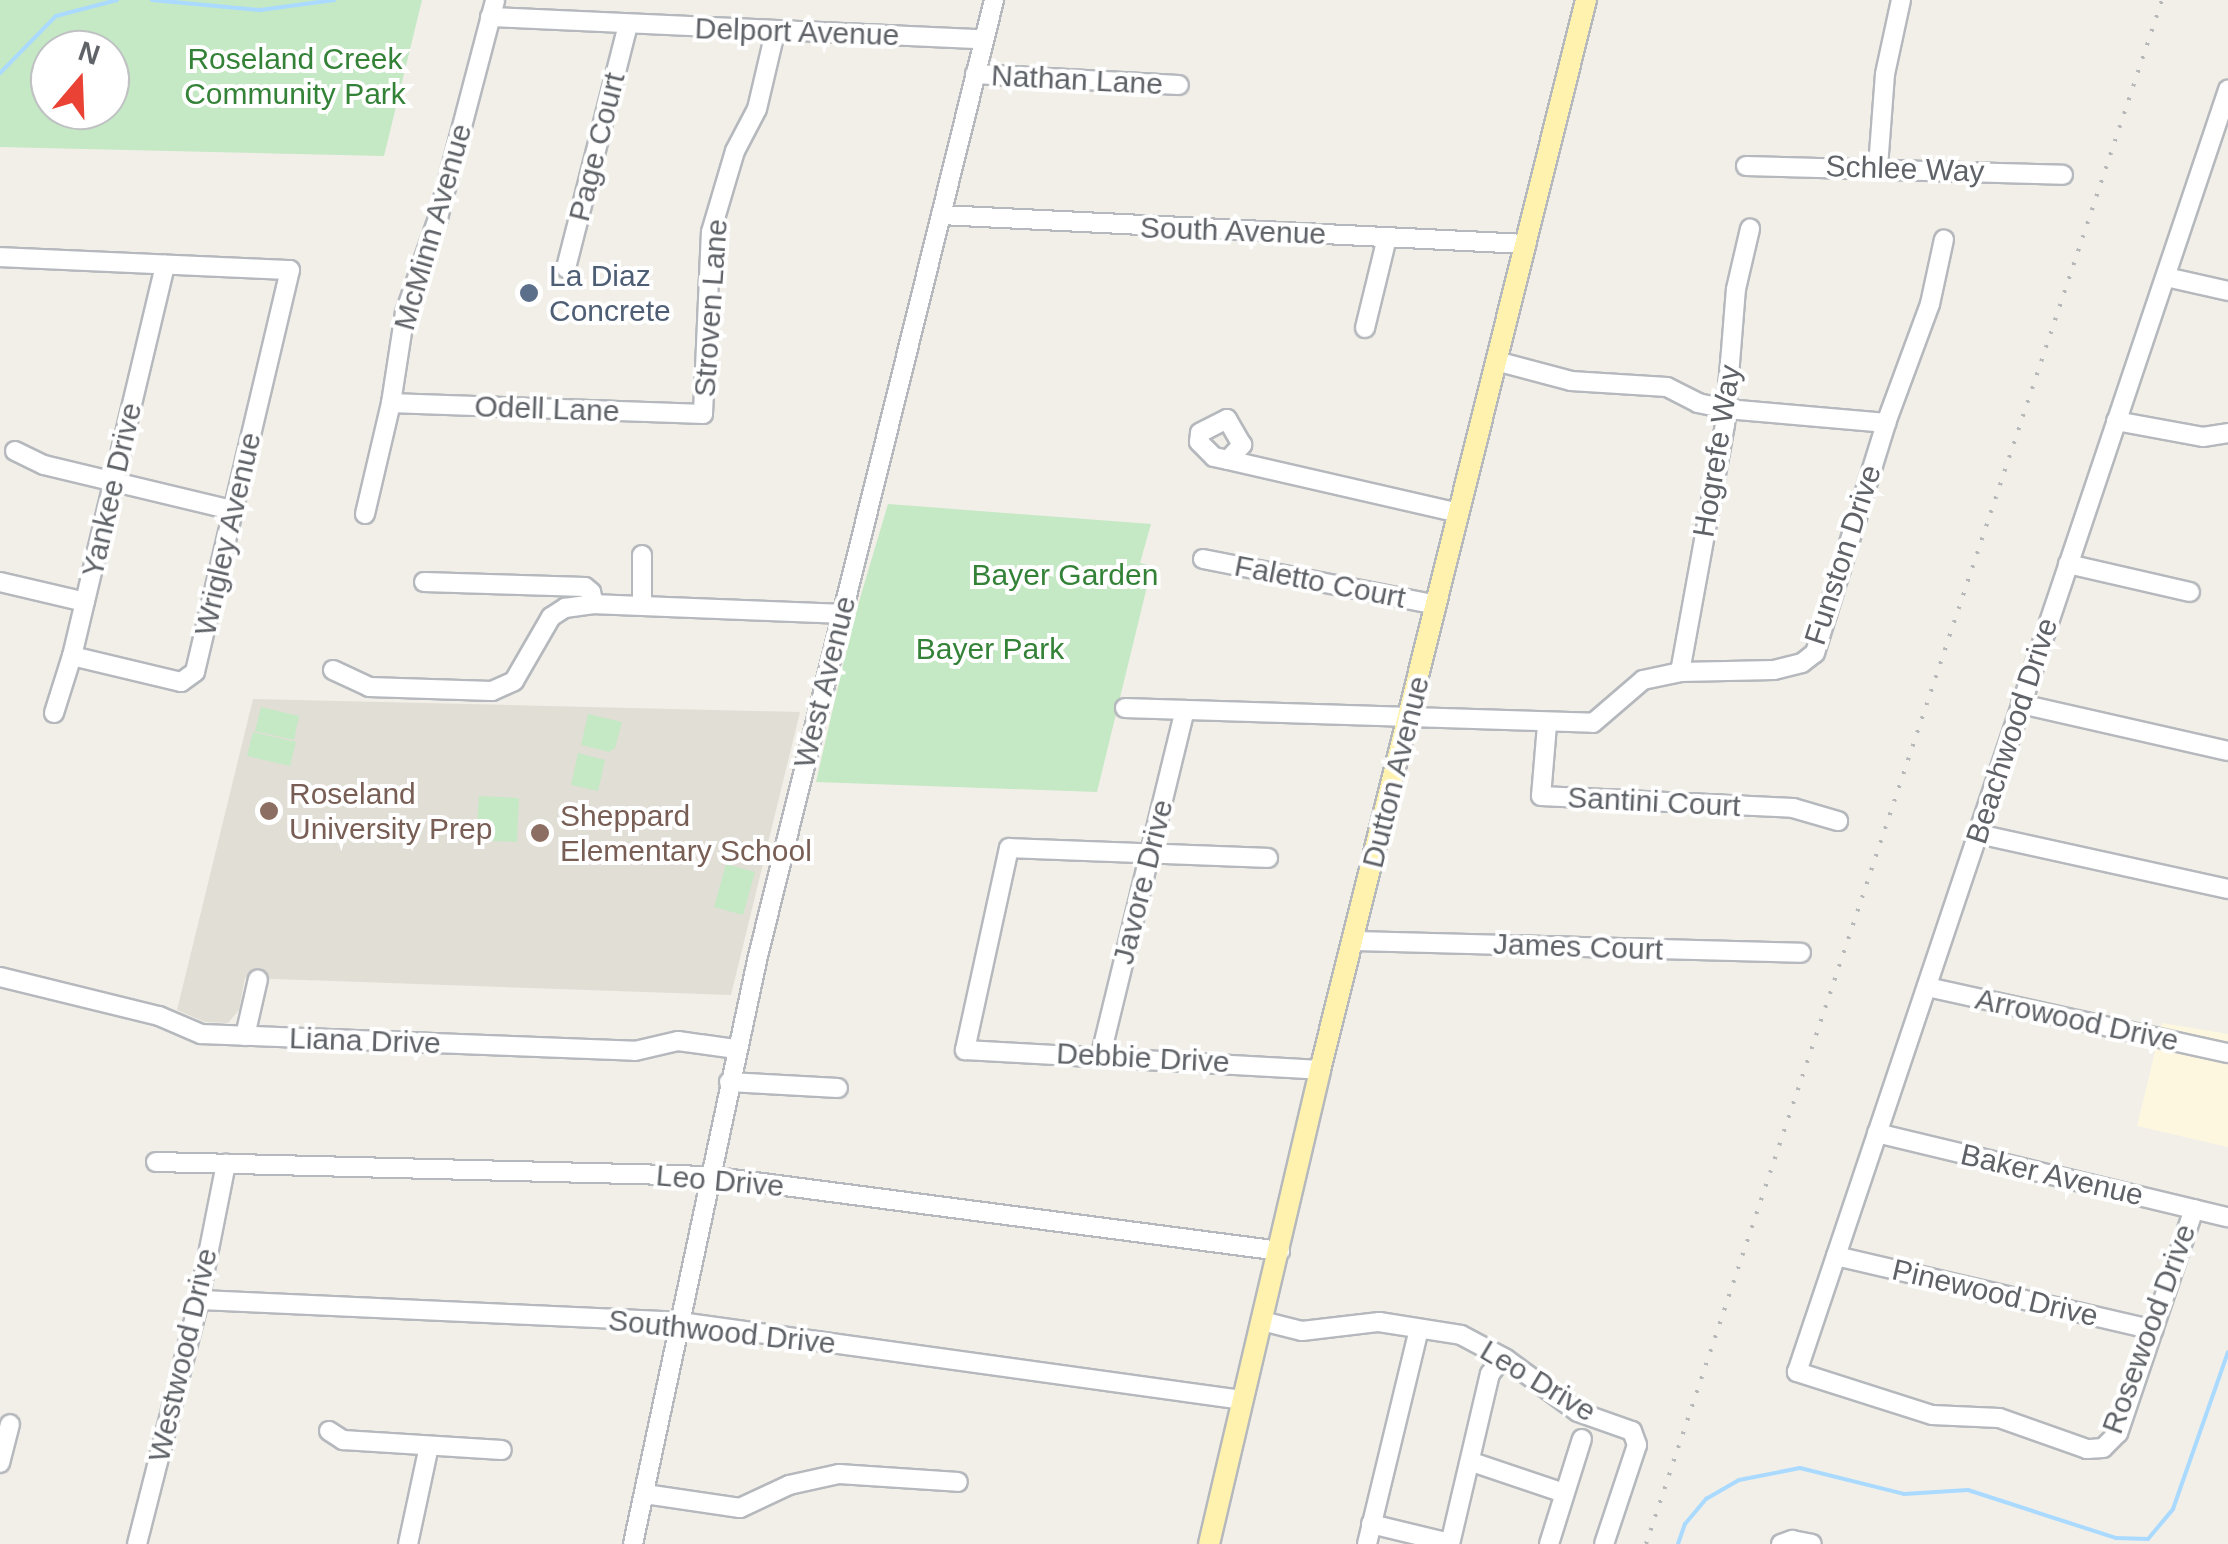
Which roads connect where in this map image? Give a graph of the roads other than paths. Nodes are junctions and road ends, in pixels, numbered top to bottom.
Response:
1 (994, 0) edge
2 (1586, 0) edge
3 (1901, 0) edge
4 (492, 9) edge
5 (628, 25) junction
6 (775, 32) junction
7 (983, 39) junction
8 (975, 74) junction
9 (1179, 85) dead end
10 (2228, 90) edge
11 (2221, 136) edge
12 (1746, 166) dead end
13 (1878, 167) junction
14 (2063, 176) dead end
15 (941, 215) junction
16 (1750, 229) dead end
17 (1386, 238) junction
18 (1944, 240) dead end
19 (1525, 244) junction
20 (0, 257) edge
21 (165, 265) junction
22 (566, 268) dead end
23 (2166, 277) junction
24 (2228, 291) edge
25 (1365, 328) dead end
26 (1496, 362) junction
27 (391, 403) junction
28 (1727, 409) junction
29 (704, 414) joint
30 (2116, 421) junction
31 (1886, 423) junction
32 (2228, 433) edge
33 (14, 451) dead end
34 (1228, 460) dead end
35 (113, 482) junction
36 (232, 510) junction
37 (1459, 512) junction
38 (365, 514) dead end
39 (642, 555) dead end
40 (1203, 560) dead end
41 (2068, 564) junction
42 (0, 582) edge
43 (424, 582) dead end
44 (2190, 592) dead end
45 (85, 602) junction
46 (594, 604) junction
47 (1437, 604) junction
48 (642, 606) junction
49 (842, 614) junction
50 (72, 656) junction
51 (333, 670) dead end
52 (1680, 672) junction
53 (2021, 704) junction
54 (1125, 708) dead end
55 (1185, 710) junction
56 (54, 714) dead end
57 (1408, 716) junction
58 (1547, 725) junction
59 (2228, 751) edge
60 (1838, 821) dead end
61 (1978, 834) junction
62 (1150, 852) junction
63 (1268, 858) dead end
64 (2228, 890) edge
65 (1355, 941) junction
66 (1801, 953) dead end
67 (0, 977) edge
68 (258, 978) dead end
69 (1926, 987) junction
70 (245, 1036) junction
71 (736, 1048) junction
72 (2228, 1052) edge
73 (1101, 1054) junction
74 (1320, 1070) junction
75 (729, 1082) junction
76 (838, 1088) dead end
77 (1877, 1133) junction
78 (156, 1162) dead end
79 (226, 1164) junction
80 (709, 1176) junction
81 (2194, 1209) junction
82 (2228, 1217) edge
83 (1280, 1251) junction
84 (1836, 1256) junction
85 (199, 1300) junction
86 (1262, 1321) junction
87 (680, 1322) junction
88 (1419, 1329) junction
89 (2153, 1330) junction
90 (1503, 1357) junction
91 (1242, 1400) junction
92 (10, 1424) dead end
93 (329, 1431) dead end
94 (1582, 1439) dead end
95 (429, 1446) junction
96 (2102, 1448) joint
97 (502, 1450) dead end
98 (0, 1462) edge
99 (1472, 1462) junction
100 (958, 1482) dead end
101 (1564, 1493) junction
102 (645, 1494) junction
103 (1372, 1524) junction
104 (137, 1544) edge
105 (408, 1544) edge
106 (633, 1544) edge
107 (1209, 1544) edge
108 (1366, 1544) edge
109 (1450, 1544) edge
110 (1549, 1544) edge
111 (1604, 1544) edge
112 (1781, 1544) edge
113 (1812, 1544) edge

1 - 7 street, West Avenue
2 - 19 main road, Dutton Avenue
3 - 13 street
4 - 5 street, Delport Avenue
4 - 27 street, McMinn Avenue
5 - 6 street, Delport Avenue
5 - 22 street, Page Court
6 - 7 street, Delport Avenue
6 - 29 street, Stroven Lane
7 - 8 street, West Avenue
8 - 9 street, Nathan Lane
8 - 15 street, West Avenue
10 - 11 street, Beachwood Drive
11 - 23 street, Beachwood Drive
12 - 13 street, Schlee Way
13 - 14 street, Schlee Way
15 - 17 street, South Avenue
15 - 49 street, West Avenue
16 - 28 street, Hogrefe Way
17 - 19 street, South Avenue
17 - 25 street
18 - 31 street, Funston Drive
19 - 26 main road, Dutton Avenue
20 - 21 street
21 - 35 street, Yankee Drive
21 - 36 street, Wrigley Avenue
23 - 24 street
23 - 30 street, Beachwood Drive
26 - 28 street
26 - 37 main road, Dutton Avenue
27 - 29 street, Odell Lane
27 - 38 street, McMinn Avenue
28 - 31 street
28 - 52 street, Hogrefe Way
30 - 32 street
30 - 41 street, Beachwood Drive
31 - 52 street, Funston Drive
33 - 35 street
34 - 37 street
35 - 36 street
35 - 45 street, Yankee Drive
36 - 50 street, Wrigley Avenue
37 - 47 main road, Dutton Avenue
39 - 48 street
40 - 47 street, Faletto Court
41 - 44 street
41 - 53 street, Beachwood Drive
42 - 45 street
43 - 46 street
45 - 50 street, Yankee Drive
46 - 48 street
46 - 51 street
47 - 57 main road, Dutton Avenue
48 - 49 street
49 - 71 street, West Avenue
50 - 56 street, Yankee Drive
52 - 58 street, Funston Drive
53 - 59 street
53 - 61 street, Beachwood Drive
54 - 55 street, Funston Drive
55 - 57 street, Funston Drive
55 - 62 street, Javore Drive
57 - 58 street, Funston Drive
57 - 65 main road, Dutton Avenue
58 - 60 street, Santini Court
61 - 64 street
61 - 69 street, Beachwood Drive
62 - 63 street
62 - 73 street, Javore Drive
62 - 73 street, Debbie Drive
65 - 66 street, James Court
65 - 74 main road, Dutton Avenue
67 - 70 street, Liana Drive
68 - 70 street
69 - 72 street, Arrowood Drive
69 - 77 street, Beachwood Drive
70 - 71 street, Liana Drive
71 - 75 street, West Avenue
73 - 74 street, Debbie Drive
74 - 83 main road, Dutton Avenue
75 - 76 street
75 - 80 street, West Avenue
77 - 81 street, Baker Avenue
77 - 84 street, Beachwood Drive
78 - 79 street, Leo Drive
79 - 80 street, Leo Drive
79 - 85 street, Westwood Drive
80 - 83 street, Leo Drive
80 - 87 street, West Avenue
81 - 82 street, Baker Avenue
81 - 89 street, Rosewood Drive
83 - 86 main road, Dutton Avenue
84 - 89 street, Pinewood Drive
84 - 96 street, Beachwood Drive
85 - 87 street, Southwood Drive
85 - 104 street, Westwood Drive
86 - 88 street, Leo Drive
86 - 91 main road, Dutton Avenue
87 - 91 street, Southwood Drive
87 - 102 street, West Avenue
88 - 90 street, Leo Drive
88 - 103 street
89 - 96 street, Rosewood Drive
90 - 99 street
90 - 111 street, Leo Drive
91 - 107 main road, Dutton Avenue
92 - 98 street
93 - 95 street
94 - 101 street
95 - 97 street
95 - 105 street
99 - 101 street
99 - 109 street
100 - 102 street
101 - 110 street
102 - 106 street, West Avenue
103 - 108 street
103 - 109 street
112 - 113 street

